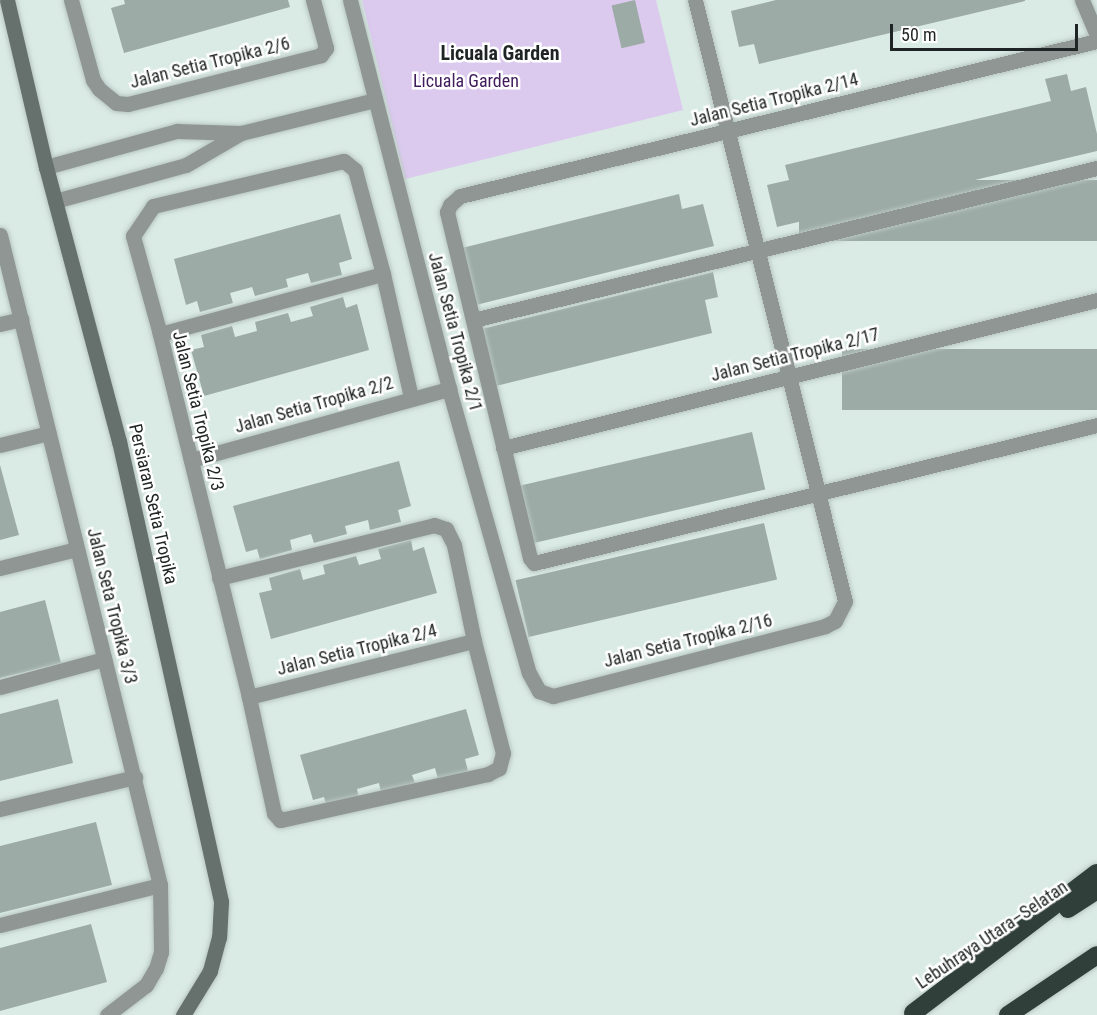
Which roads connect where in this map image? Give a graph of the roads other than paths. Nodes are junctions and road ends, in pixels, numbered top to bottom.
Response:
1 (7, 0) edge
2 (71, 0) edge
3 (313, 0) edge
4 (350, 0) edge
5 (1082, 0) edge
6 (698, 1) edge
7 (1097, 35) edge
8 (1097, 41) edge
9 (375, 100) junction
10 (728, 131) junction
11 (241, 133) junction
12 (46, 167) junction
13 (1097, 168) edge
14 (54, 201) junction
15 (0, 235) edge
16 (758, 250) junction
17 (383, 274) junction
18 (1097, 300) edge
19 (21, 319) junction
20 (473, 320) junction
21 (0, 324) edge
22 (160, 334) junction
23 (789, 376) junction
24 (449, 389) junction
25 (411, 398) junction
26 (1097, 425) edge
27 (49, 434) junction
28 (0, 445) edge
29 (503, 448) junction
30 (191, 460) junction
31 (819, 494) junction
32 (77, 549) junction
33 (0, 568) edge
34 (219, 578) junction
35 (474, 641) junction
36 (104, 659) junction
37 (529, 673) joint
38 (0, 687) edge
39 (249, 697) junction
40 (135, 777) junction
41 (0, 809) edge
42 (1097, 873) edge
43 (160, 885) junction
44 (1097, 890) edge
45 (0, 925) edge
46 (1097, 955) edge
47 (911, 1014) edge
48 (107, 1015) edge
49 (183, 1015) edge
50 (1008, 1015) edge

1 - 12 street, Persiaran Setia Tropika
2 - 3 street, Jalan Setia Tropika 2/6
4 - 9 street, Jalan Setia Tropika 2/1
5 - 7 street
6 - 10 street
8 - 10 street, Jalan Setia Tropika 2/14
9 - 11 street
9 - 24 street, Jalan Setia Tropika 2/1
10 - 16 street
10 - 20 street, Jalan Setia Tropika 2/14
11 - 12 street
11 - 14 street
12 - 14 street, Persiaran Setia Tropika
13 - 16 street
14 - 49 street, Persiaran Setia Tropika
15 - 19 street, Jalan Seta Tropika 3/3
16 - 20 street
16 - 23 street
17 - 22 street
17 - 22 street, Jalan Setia Tropika 2/3
17 - 25 street
18 - 23 street, Jalan Setia Tropika 2/17
19 - 21 street
19 - 27 street, Jalan Seta Tropika 3/3
20 - 29 street
22 - 30 street, Jalan Setia Tropika 2/3
23 - 29 street, Jalan Setia Tropika 2/17
23 - 31 street
24 - 25 street, Jalan Setia Tropika 2/2
24 - 37 street, Jalan Setia Tropika 2/1
25 - 30 street, Jalan Setia Tropika 2/2
26 - 31 street
27 - 28 street
27 - 32 street, Jalan Seta Tropika 3/3
29 - 31 street
30 - 34 street, Jalan Setia Tropika 2/3
31 - 37 street, Jalan Setia Tropika 2/16
32 - 33 street
32 - 36 street, Jalan Seta Tropika 3/3
34 - 35 street
34 - 39 street, Jalan Setia Tropika 2/3
35 - 39 street, Jalan Setia Tropika 2/4
35 - 39 street, Jalan Setia Tropika 2/3
36 - 38 street
36 - 40 street, Jalan Seta Tropika 3/3
40 - 41 street
40 - 43 street, Jalan Seta Tropika 3/3
42 - 47 highway
43 - 45 street
43 - 48 street, Jalan Seta Tropika 3/3
44 - 47 highway, Lebuhraya Utara–Selatan
46 - 50 highway

